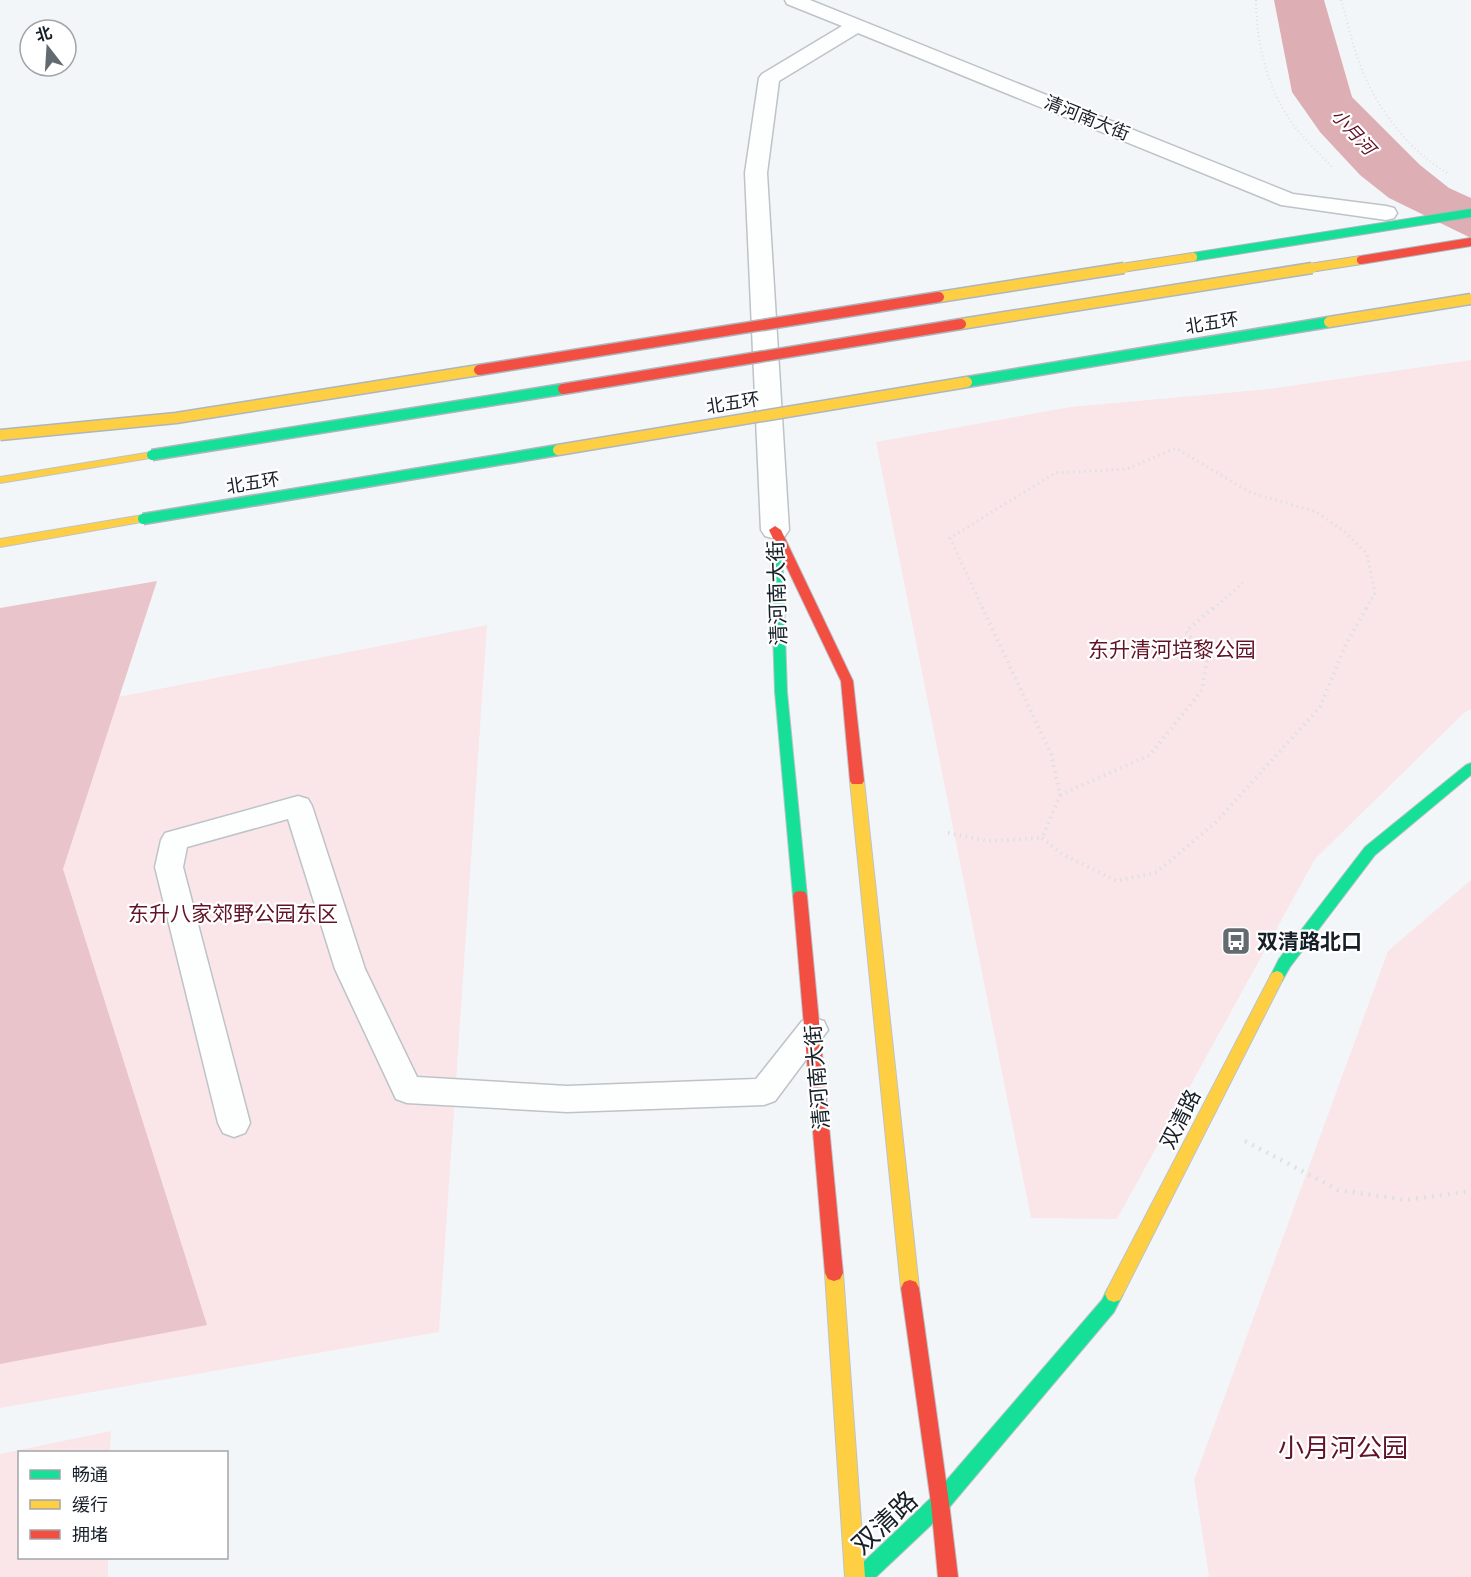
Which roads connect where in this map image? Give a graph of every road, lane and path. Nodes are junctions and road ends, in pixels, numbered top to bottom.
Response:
1 (794, 0) edge
2 (1256, 0) edge
3 (1341, 0) edge
4 (856, 26) junction
5 (1333, 168) dead end
6 (1450, 175) dead end
7 (1386, 213) dead end
8 (1471, 213) edge
9 (1471, 242) edge
10 (1471, 299) edge
11 (1471, 309) edge
12 (1344, 320) junction
13 (0, 435) edge
14 (0, 480) edge
15 (775, 530) junction
16 (0, 543) edge
17 (1243, 583) dead end
18 (1471, 768) edge
19 (1060, 795) junction
20 (948, 833) dead end
21 (1042, 838) junction
22 (813, 1030) junction
23 (1205, 1118) junction
24 (234, 1123) dead end
25 (1471, 1191) edge
26 (940, 1503) junction
27 (855, 1577) edge
28 (862, 1577) edge
29 (948, 1577) edge

1 - 4 street, 清河南大街
2 - 5 path
3 - 6 path
4 - 7 street, 清河南大街
4 - 15 street
8 - 13 main road, bridge
9 - 14 main road, 北五环, bridge
10 - 12 main road, 北五环, bridge
11 - 12 main road, bridge
12 - 16 main road, 北五环, bridge
15 - 22 main road, 清河南大街
15 - 26 main road, 清河南大街
17 - 19 path
18 - 23 main road, 双清路
19 - 21 path
19 - 21 path
20 - 21 path
22 - 24 lane
22 - 27 main road, 清河南大街
23 - 25 path
23 - 26 main road, 双清路
26 - 28 main road, 双清路
26 - 29 main road, 双清路

